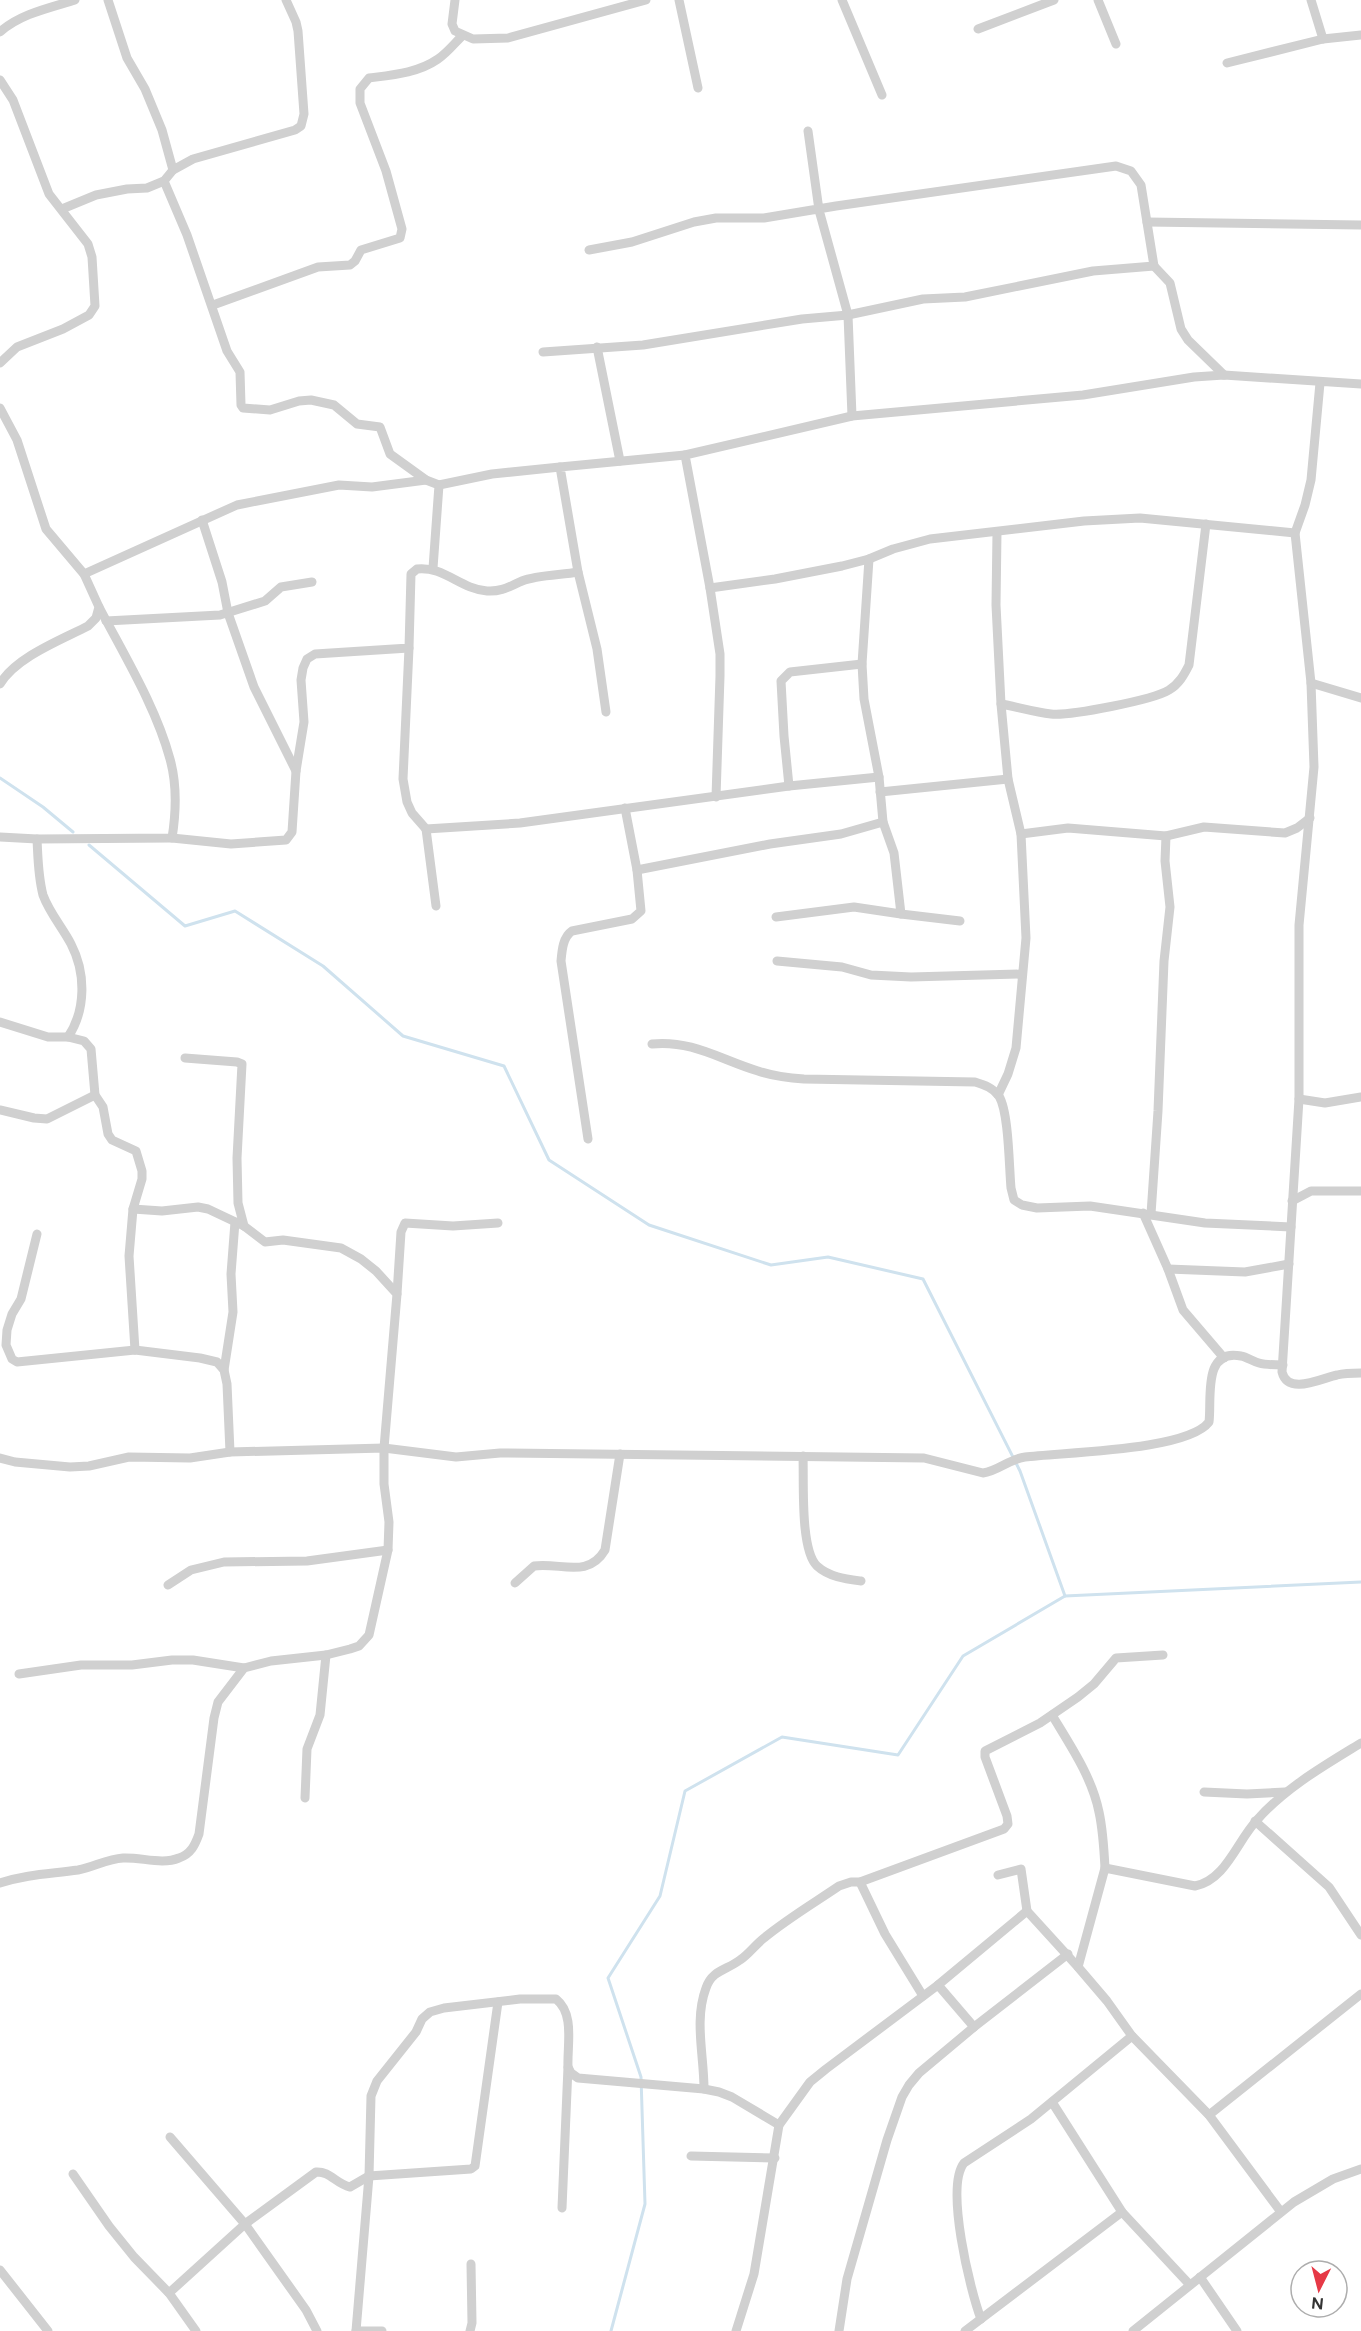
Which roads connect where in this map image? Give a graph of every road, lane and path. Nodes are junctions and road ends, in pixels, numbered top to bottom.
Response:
1 (75, 0) edge
2 (108, 0) edge
3 (286, 0) edge
4 (455, 0) edge
5 (646, 0) edge
6 (679, 0) edge
7 (842, 0) edge
8 (1054, 0) edge
9 (1098, 0) edge
10 (1311, 0) edge
11 (636, 1) edge
12 (978, 29) dead end
13 (0, 32) edge
14 (1361, 35) edge
15 (462, 36) junction
16 (1323, 39) junction
17 (1116, 44) dead end
18 (1227, 63) dead end
19 (0, 80) edge
20 (698, 88) dead end
21 (882, 95) dead end
22 (808, 131) dead end
23 (173, 170) junction
24 (164, 181) junction
25 (62, 209) junction
26 (819, 210) junction
27 (1147, 222) junction
28 (1361, 225) edge
29 (589, 250) dead end
30 (1154, 266) junction
31 (213, 305) junction
32 (848, 315) junction
33 (597, 347) junction
34 (543, 352) dead end
35 (0, 363) edge
36 (1224, 375) junction
37 (1320, 383) junction
38 (1361, 384) edge
39 (0, 408) edge
40 (852, 416) junction
41 (10, 428) junction
42 (0, 434) edge
43 (685, 455) junction
44 (620, 461) junction
45 (560, 466) junction
46 (426, 480) junction
47 (439, 485) junction
48 (201, 520) junction
49 (1206, 524) junction
50 (997, 532) junction
51 (1294, 533) junction
52 (869, 559) junction
53 (433, 568) junction
54 (578, 572) junction
55 (84, 574) junction
56 (312, 582) dead end
57 (710, 588) junction
58 (99, 607) junction
59 (228, 613) junction
60 (106, 621) junction
61 (410, 648) junction
62 (862, 663) junction
63 (1311, 683) junction
64 (0, 684) edge
65 (1361, 698) edge
66 (1001, 704) junction
67 (606, 712) dead end
68 (296, 771) junction
69 (879, 777) junction
70 (1008, 779) junction
71 (789, 786) junction
72 (880, 792) junction
73 (716, 797) junction
74 (625, 808) junction
75 (1310, 818) junction
76 (883, 822) junction
77 (426, 829) junction
78 (1021, 834) junction
79 (1166, 836) junction
80 (0, 837) edge
81 (172, 838) junction
82 (37, 839) junction
83 (637, 870) junction
84 (436, 906) dead end
85 (901, 914) junction
86 (776, 916) dead end
87 (960, 921) dead end
88 (777, 962) dead end
89 (1021, 974) junction
90 (0, 1022) edge
91 (68, 1037) junction
92 (652, 1044) dead end
93 (184, 1058) dead end
94 (95, 1095) junction
95 (998, 1095) junction
96 (1361, 1097) edge
97 (1299, 1099) junction
98 (0, 1110) edge
99 (588, 1139) dead end
100 (1361, 1191) edge
101 (1292, 1201) junction
102 (133, 1209) junction
103 (1147, 1213) junction
104 (498, 1223) dead end
105 (239, 1224) junction
106 (1291, 1227) junction
107 (37, 1234) dead end
108 (1288, 1264) junction
109 (1168, 1269) junction
110 (397, 1294) junction
111 (135, 1350) junction
112 (1224, 1358) junction
113 (1282, 1365) junction
114 (224, 1370) junction
115 (1361, 1373) edge
116 (384, 1448) junction
117 (230, 1452) junction
118 (620, 1454) junction
119 (803, 1456) junction
120 (0, 1458) edge
121 (388, 1550) junction
122 (861, 1581) dead end
123 (515, 1583) dead end
124 (168, 1585) dead end
125 (1163, 1654) dead end
126 (326, 1655) junction
127 (244, 1668) junction
128 (19, 1674) dead end
129 (1052, 1715) junction
130 (1361, 1743) edge
131 (1204, 1792) dead end
132 (1285, 1792) junction
133 (304, 1798) dead end
134 (1255, 1821) junction
135 (1105, 1868) junction
136 (998, 1875) dead end
137 (860, 1882) junction
138 (0, 1883) edge
139 (1027, 1911) junction
140 (1361, 1935) edge
141 (1068, 1954) junction
142 (1078, 1966) junction
143 (938, 1985) junction
144 (1361, 1994) edge
145 (923, 1996) junction
146 (498, 2002) junction
147 (974, 2027) junction
148 (1132, 2036) junction
149 (568, 2067) junction
150 (704, 2088) junction
151 (1052, 2102) junction
152 (1209, 2115) junction
153 (779, 2125) junction
154 (170, 2137) dead end
155 (691, 2156) dead end
156 (774, 2158) junction
157 (1361, 2169) edge
158 (73, 2174) dead end
159 (369, 2176) junction
160 (562, 2208) dead end
161 (1122, 2212) junction
162 (1281, 2212) junction
163 (244, 2224) junction
164 (471, 2264) dead end
165 (0, 2270) edge
166 (1200, 2277) junction
167 (1190, 2285) junction
168 (169, 2293) junction
169 (981, 2319) junction
170 (48, 2331) edge
171 (196, 2331) edge
172 (317, 2331) edge
173 (356, 2331) edge
174 (382, 2331) edge
175 (470, 2331) edge
176 (736, 2331) edge
177 (839, 2331) edge
178 (965, 2331) edge
179 (1134, 2331) edge
180 (1237, 2331) edge

1 - 13 street
2 - 23 street
3 - 23 street
4 - 15 street
5 - 11 street
6 - 20 street
7 - 21 street
8 - 12 street
9 - 17 street
10 - 16 street
11 - 15 street
14 - 16 street
15 - 31 street
16 - 18 street
19 - 25 street
22 - 26 street
23 - 24 street
24 - 25 street
24 - 31 street
25 - 35 street
26 - 27 street
26 - 29 street
26 - 32 street
27 - 28 street
27 - 30 street
30 - 32 street
30 - 36 street
31 - 46 street
32 - 33 street
32 - 40 street
33 - 34 street
33 - 44 street
36 - 37 street
36 - 40 street
37 - 38 street
37 - 51 street
39 - 41 street
40 - 43 street
41 - 42 street
41 - 55 street
43 - 44 street
43 - 57 street
44 - 45 street
45 - 47 street
45 - 54 street
46 - 47 street
46 - 48 street
47 - 53 street
48 - 55 street
48 - 59 street
49 - 50 street
49 - 51 street
49 - 66 street
50 - 52 street
50 - 66 street
51 - 63 street
52 - 57 street
52 - 62 street
53 - 54 street
53 - 61 street
54 - 67 street
55 - 58 street
56 - 59 street
57 - 73 street
58 - 60 street
58 - 64 street
59 - 60 street
59 - 68 street
60 - 81 street
61 - 68 street
61 - 77 street
62 - 69 street
62 - 71 street
63 - 65 street
63 - 75 street
66 - 70 street
68 - 81 street
69 - 71 street
69 - 72 street
70 - 72 street
70 - 78 street
71 - 73 street
72 - 76 street
73 - 74 street
74 - 77 street
74 - 83 street
75 - 79 street
75 - 97 street
76 - 83 street
76 - 85 street
77 - 84 street
78 - 79 street
78 - 89 street
79 - 103 street
80 - 82 street
81 - 82 street
82 - 91 street
83 - 99 street
85 - 86 street
85 - 87 street
88 - 89 street
89 - 95 street
90 - 91 street
91 - 94 street
92 - 95 street
93 - 105 street
94 - 98 street
94 - 102 street
95 - 103 street
96 - 97 street
97 - 101 street
100 - 101 street
101 - 106 street
102 - 105 street
102 - 111 street
103 - 106 street
103 - 109 street
104 - 110 street
105 - 110 street
105 - 114 street
106 - 108 street
107 - 111 street
108 - 109 street
108 - 113 street
109 - 112 street
110 - 116 street
111 - 114 street
112 - 113 street
112 - 119 street
113 - 115 street
114 - 117 street
116 - 117 street
116 - 118 street
116 - 121 street
117 - 120 street
118 - 119 street
118 - 123 street
119 - 122 street
121 - 124 street
121 - 126 street
125 - 129 street
126 - 127 street
126 - 133 street
127 - 128 street
127 - 138 street
129 - 135 street
129 - 137 street
130 - 132 street
131 - 132 street
132 - 134 street
134 - 135 street
134 - 140 street
135 - 142 street
136 - 139 street
137 - 145 street
137 - 150 street
139 - 141 street
139 - 143 street
141 - 142 street
141 - 147 street
142 - 148 street
143 - 145 street
143 - 147 street
144 - 152 street
145 - 153 street
146 - 149 street
146 - 159 street
146 - 159 street
147 - 177 street
148 - 151 street
148 - 152 street
149 - 150 street
149 - 160 street
150 - 153 street
151 - 161 street
151 - 169 street
152 - 162 street
153 - 156 street
154 - 163 street
155 - 156 street
156 - 176 street
157 - 162 street
158 - 168 street
159 - 163 street
159 - 173 street
161 - 167 street
161 - 169 street
162 - 166 street
163 - 168 street
163 - 172 street
164 - 175 street
165 - 170 street
166 - 167 street
166 - 180 street
167 - 179 street
168 - 171 street
169 - 178 street
173 - 174 street

